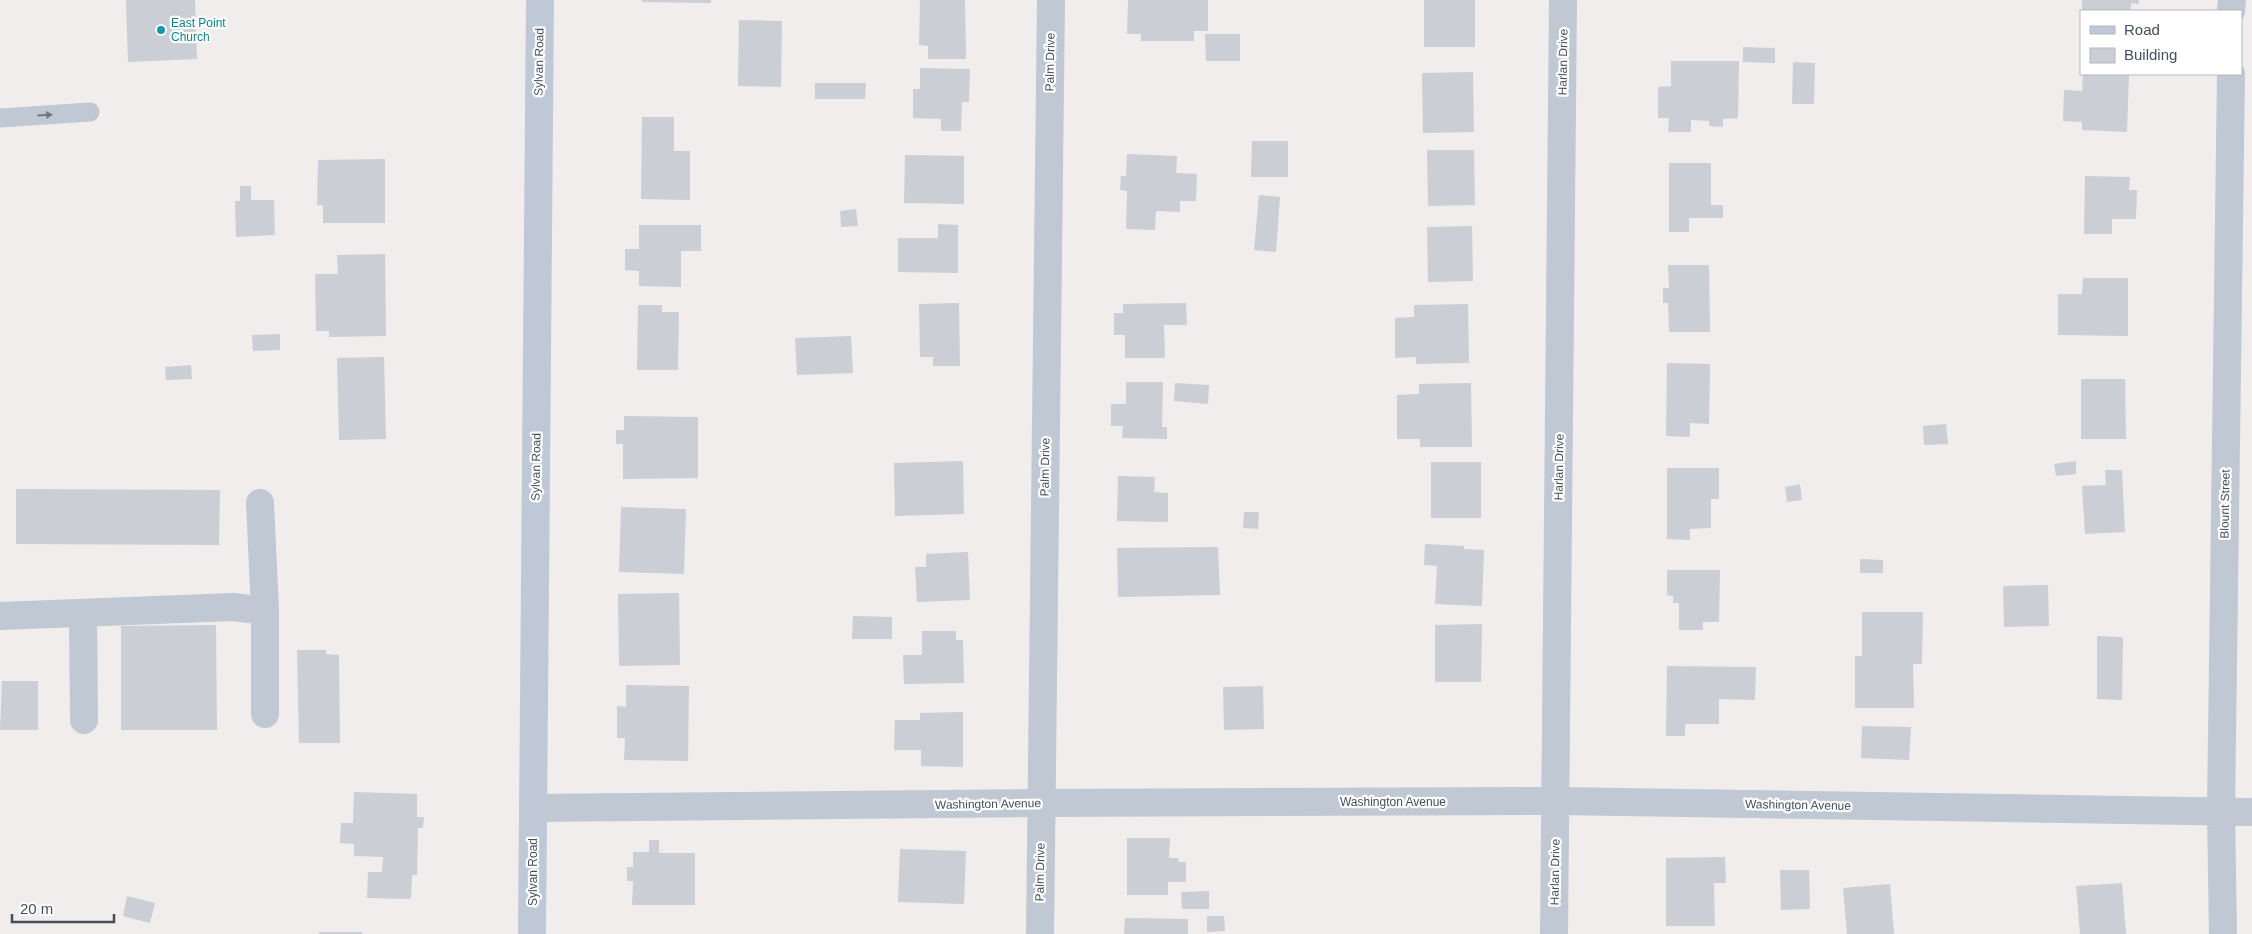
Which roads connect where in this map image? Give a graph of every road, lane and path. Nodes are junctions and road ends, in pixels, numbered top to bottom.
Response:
1 (540, 0) edge
2 (1051, 0) edge
3 (1563, 0) edge
4 (2231, 75) edge
5 (90, 112) dead end
6 (0, 118) edge
7 (260, 503) dead end
8 (265, 611) junction
9 (83, 613) junction
10 (0, 616) edge
11 (265, 714) dead end
12 (84, 720) dead end
13 (1556, 801) junction
14 (1041, 803) junction
15 (533, 808) junction
16 (2222, 811) junction
17 (2252, 812) edge
18 (532, 934) edge
19 (1040, 934) edge
20 (1554, 934) edge
21 (2223, 934) edge

1 - 15 main road, Sylvan Road
2 - 14 street, Palm Drive
3 - 13 street, Harlan Drive
4 - 16 street, Blount Street
6 -> 5 lane
7 - 8 street
8 - 9 street
8 - 11 street
9 - 10 street
9 - 12 street
13 - 14 street, Washington Avenue
13 - 16 street, Washington Avenue
13 - 20 street, Harlan Drive
14 - 15 street, Washington Avenue
14 - 19 street, Palm Drive
15 - 18 main road, Sylvan Road
16 - 17 street, Washington Avenue
16 - 21 street, Blount Street

